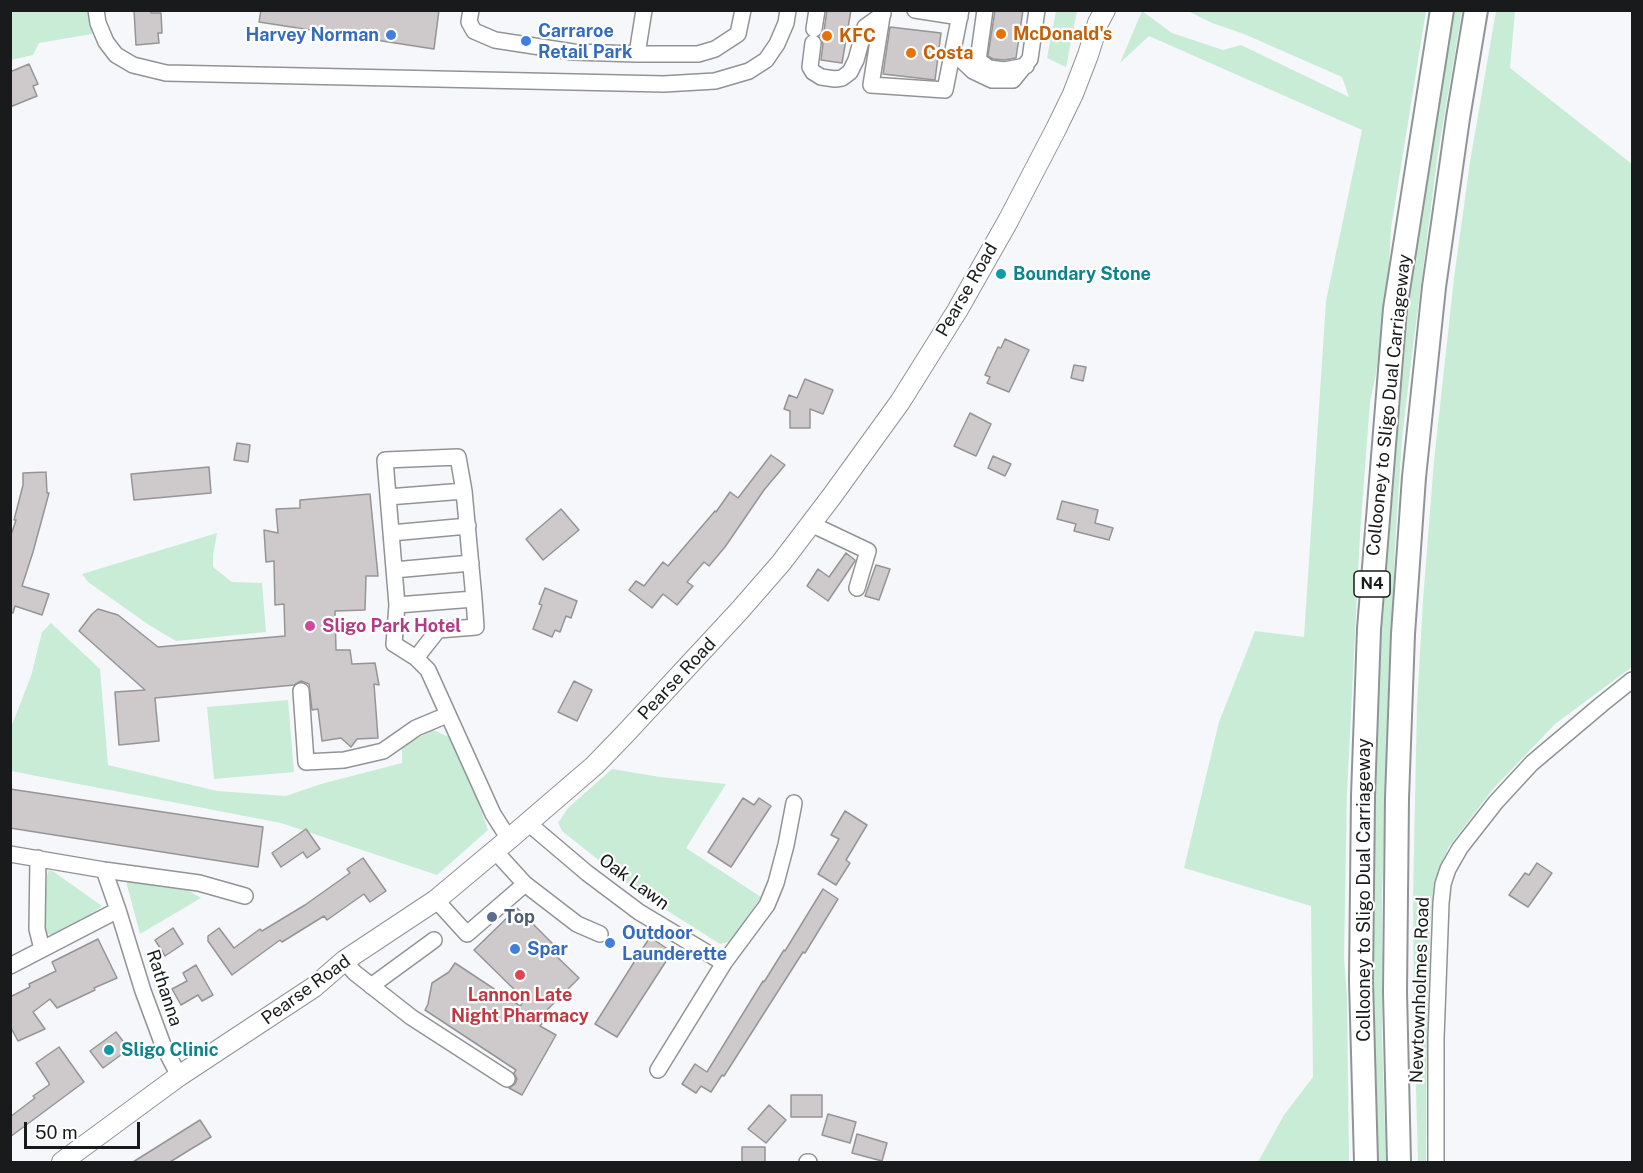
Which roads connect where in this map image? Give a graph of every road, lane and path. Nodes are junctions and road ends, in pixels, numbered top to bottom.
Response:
1 (96, 10) edge
2 (644, 10) edge
3 (743, 10) edge
4 (788, 10) edge
5 (817, 10) edge
6 (915, 10) edge
7 (985, 10) edge
8 (1037, 10) edge
9 (1442, 10) edge
10 (1476, 10) edge
11 (883, 12) edge
12 (961, 14) edge
13 (1100, 15) edge
14 (470, 16) edge
15 (953, 52) junction
16 (637, 54) junction
17 (1026, 66) junction
18 (464, 491) junction
19 (388, 497) junction
20 (810, 524) junction
21 (468, 526) junction
22 (391, 533) junction
23 (471, 563) junction
24 (394, 570) junction
25 (856, 588) dead end
26 (474, 599) junction
27 (397, 606) junction
28 (416, 658) junction
29 (1632, 680) edge
30 (301, 691) dead end
31 (447, 715) junction
32 (794, 803) dead end
33 (528, 823) junction
34 (502, 845) junction
35 (10, 854) edge
36 (38, 858) junction
37 (104, 870) junction
38 (525, 884) junction
39 (245, 896) dead end
40 (436, 900) junction
41 (118, 910) junction
42 (600, 934) dead end
43 (434, 940) dead end
44 (42, 949) junction
45 (344, 961) junction
46 (724, 963) junction
47 (10, 966) edge
48 (371, 986) junction
49 (658, 1070) dead end
50 (179, 1076) junction
51 (507, 1079) dead end
52 (62, 1162) edge
53 (1366, 1162) edge
54 (1400, 1162) edge
55 (1436, 1162) edge

1 - 4 street
2 - 16 street
3 - 16 street
5 - 11 street
6 - 12 street
7 - 17 street
8 - 17 street
9 - 53 highway, Collooney to Sligo Dual Carriageway / N4
10 - 54 highway, Collooney to Sligo Dual Carriageway / N4
11 - 15 street
12 - 15 street
13 - 20 main road, Pearse Road
14 - 16 street
15 - 17 street
18 - 19 street
18 - 19 street
18 - 21 street
19 - 22 street
20 - 25 street
20 - 33 main road, Pearse Road
21 - 22 street
21 - 23 street
22 - 24 street
23 - 24 street
23 - 26 street
24 - 27 street
26 - 27 street
26 - 28 street
27 - 28 street
28 - 31 street
29 - 55 street, Newtownholmes Road
30 - 31 street
31 - 34 street
32 - 46 street
33 - 34 main road, Pearse Road
33 - 46 street, Oak Lawn
34 - 38 street
34 - 40 main road, Pearse Road
35 - 36 street
36 - 37 street
36 - 44 street
37 - 39 street
37 - 41 street, Rathanna
38 - 40 street
38 - 42 street
40 - 45 main road, Pearse Road
41 - 44 street
41 - 50 street, Rathanna
43 - 48 street
44 - 47 street
45 - 48 street
45 - 50 main road, Pearse Road
46 - 49 street
48 - 51 street
50 - 52 main road, Pearse Road

